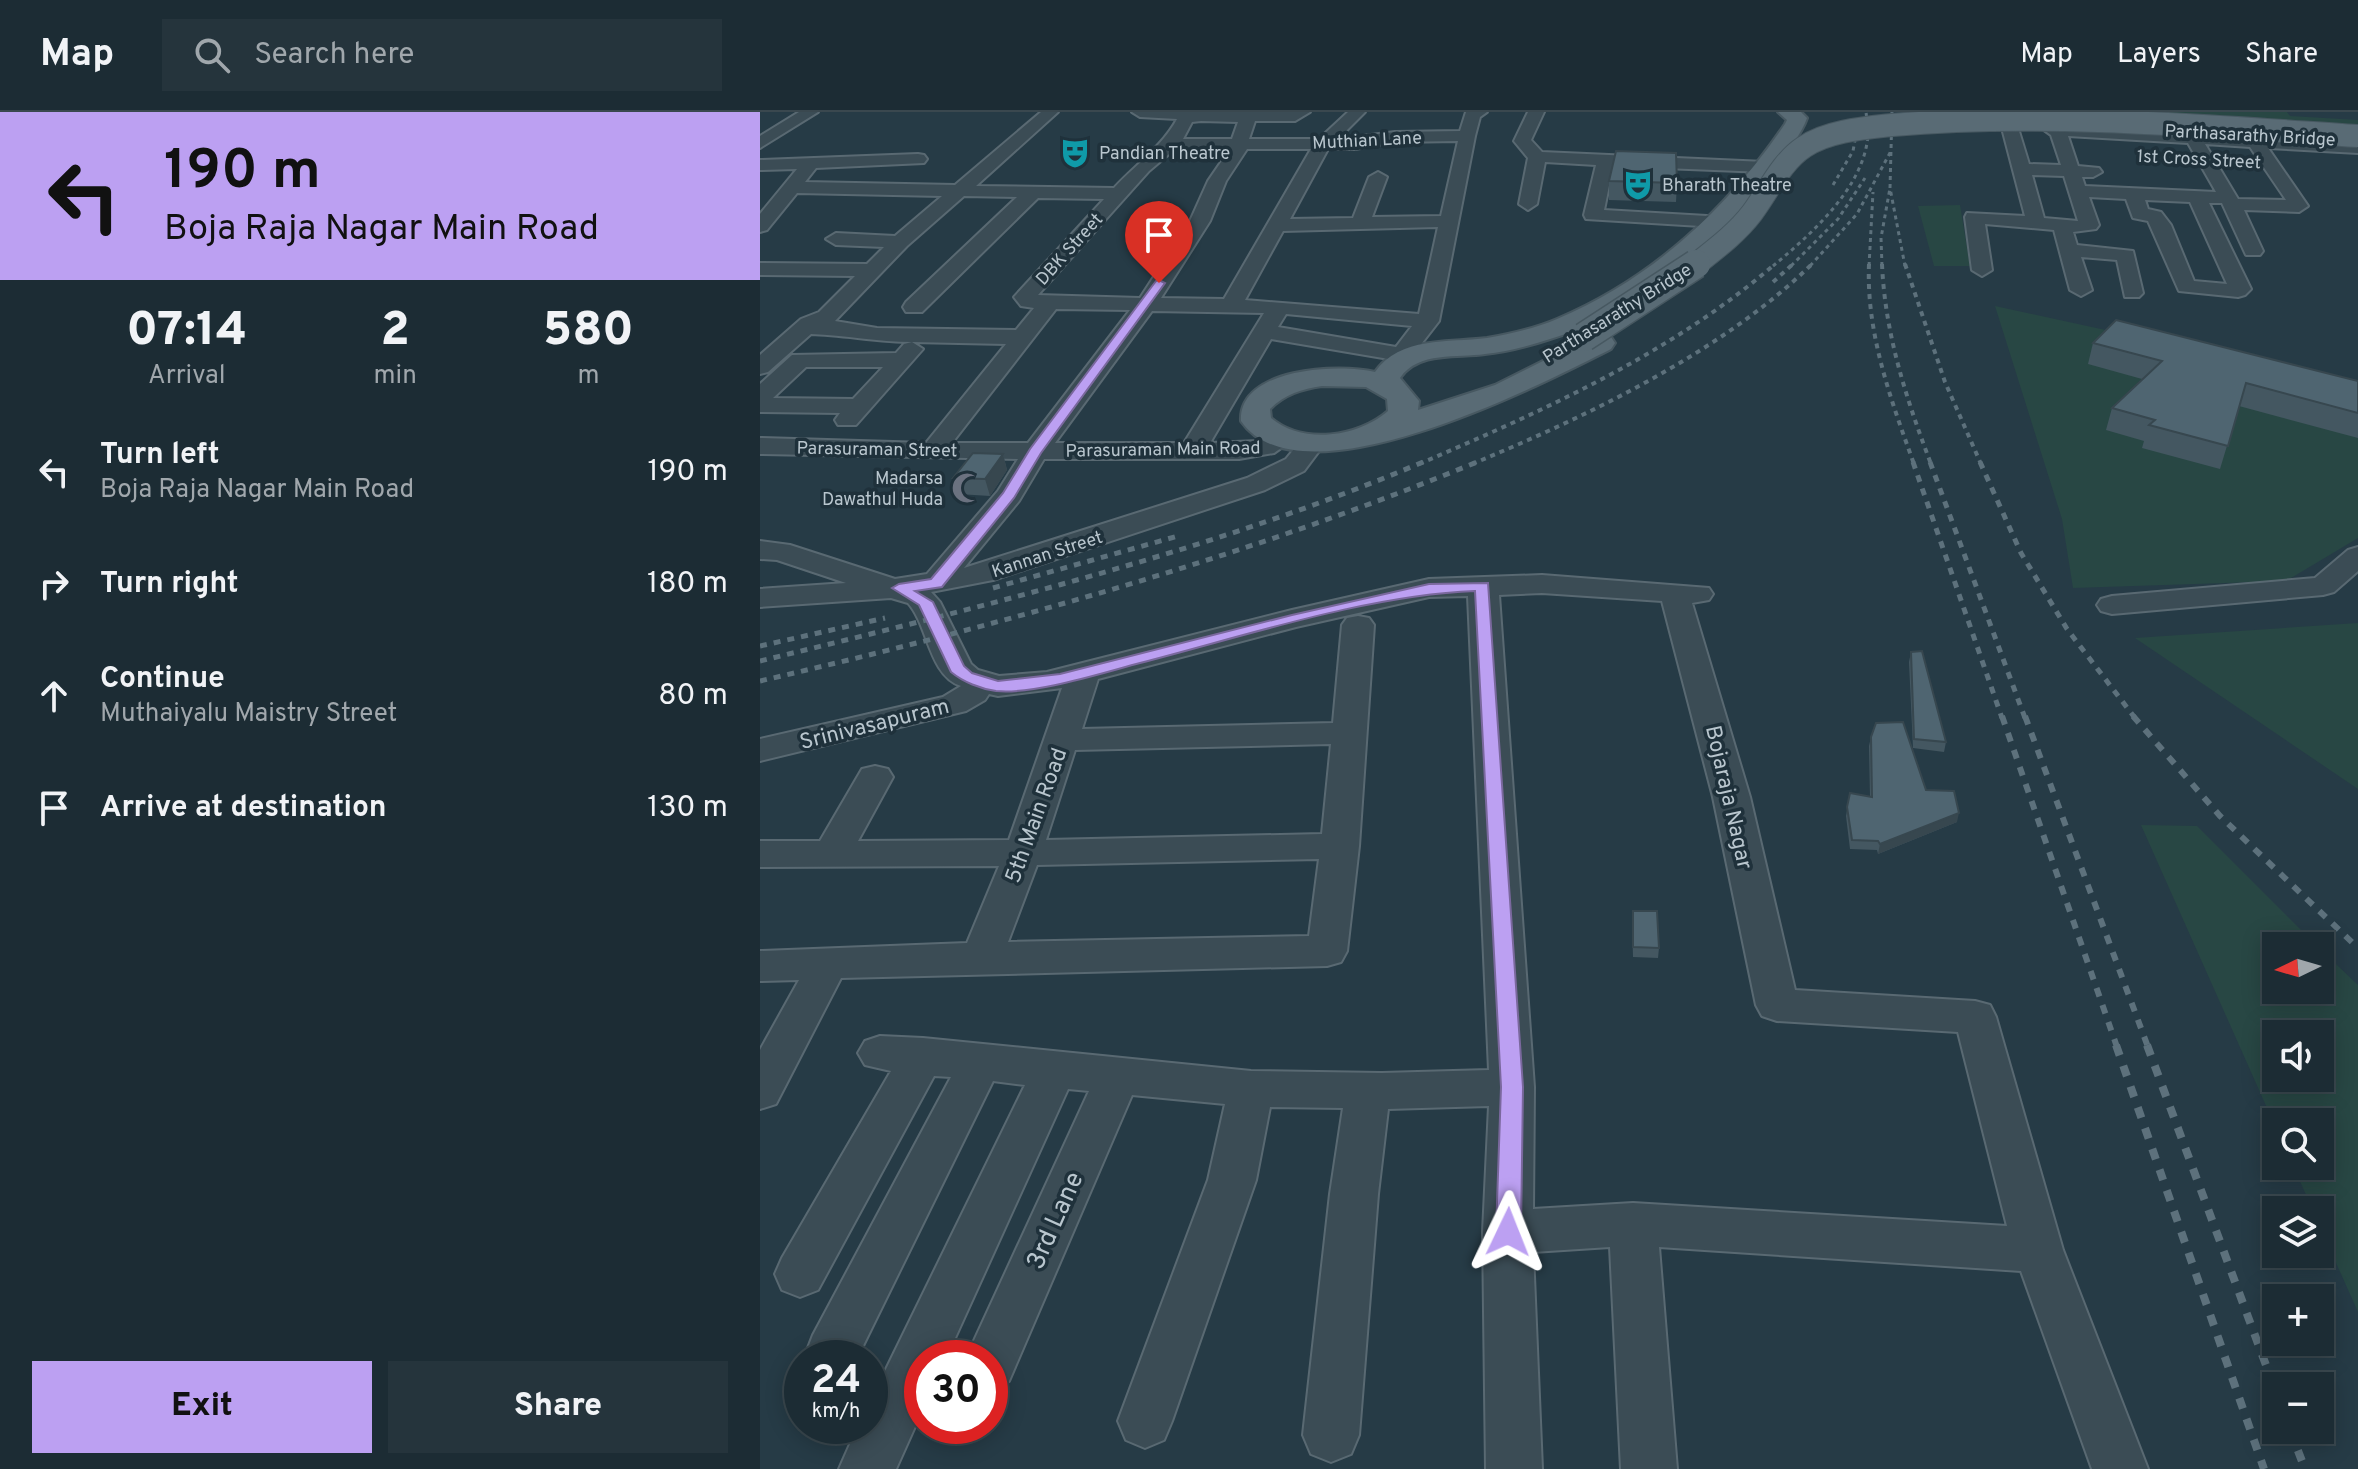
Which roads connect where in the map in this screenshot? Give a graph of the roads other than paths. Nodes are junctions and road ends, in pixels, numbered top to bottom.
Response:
1 (810, 112) edge
2 (1050, 112) edge
3 (1140, 112) edge
4 (1302, 112) edge
5 (1357, 112) edge
6 (1479, 112) edge
7 (1536, 112) edge
8 (1788, 112) edge
9 (2067, 112) edge
10 (1196, 117) junction
11 (1248, 117) junction
12 (1957, 125) dead end
13 (2010, 128) junction
14 (2062, 130) junction
15 (1467, 136) junction
16 (2193, 137) junction
17 (2358, 138) edge
18 (2255, 141) junction
19 (793, 142) dead end
20 (1243, 142) junction
21 (761, 143) edge
22 (870, 143) dead end
23 (1170, 144) junction
24 (1322, 145) junction
25 (2358, 148) edge
26 (1537, 157) junction
27 (1606, 159) junction
28 (2261, 162) junction
29 (810, 164) junction
30 (2299, 164) dead end
31 (760, 165) edge
32 (1765, 167) junction
33 (2022, 169) junction
34 (2072, 171) junction
35 (2113, 172) dead end
36 (1378, 177) dead end
37 (791, 187) junction
38 (962, 190) junction
39 (2080, 191) junction
40 (1032, 193) junction
41 (2134, 193) junction
42 (1119, 194) junction
43 (2197, 196) junction
44 (2230, 201) junction
45 (1528, 204) dead end
46 (901, 215) dead end
47 (932, 216) junction
48 (1005, 219) junction
49 (1450, 221) junction
50 (1717, 221) junction
51 (2036, 223) junction
52 (1360, 224) junction
53 (1277, 225) junction
54 (760, 226) edge
55 (2077, 226) junction
56 (836, 239) dead end
57 (900, 242) junction
58 (2141, 242) dead end
59 (2070, 250) junction
60 (2253, 251) dead end
61 (760, 269) edge
62 (871, 270) junction
63 (1982, 270) dead end
64 (2081, 290) dead end
65 (2132, 293) dead end
66 (819, 294) dead end
67 (847, 295) junction
68 (1050, 302) junction
69 (1146, 304) junction
70 (1231, 306) junction
71 (914, 307) dead end
72 (1279, 307) junction
73 (1428, 321) junction
74 (806, 327) junction
75 (1263, 331) junction
76 (1536, 335) junction
77 (925, 336) junction
78 (1021, 337) junction
79 (1593, 340) junction
80 (771, 346) edge
81 (1398, 349) junction
82 (902, 360) junction
83 (760, 367) edge
84 (1303, 380) junction
85 (1394, 390) junction
86 (760, 397) edge
87 (760, 405) edge
88 (1376, 433) junction
89 (1282, 438) junction
90 (1312, 443) junction
91 (760, 446) edge
92 (1193, 450) junction
93 (933, 451) junction
94 (993, 452) joint
95 (1035, 452) junction
96 (760, 550) edge
97 (2358, 556) edge
98 (936, 583) junction
99 (1483, 586) junction
100 (899, 588) junction
101 (760, 598) edge
102 (2112, 605) dead end
103 (1358, 625) dead end
104 (1084, 672) junction
105 (979, 682) junction
106 (1350, 733) junction
107 (1061, 740) junction
108 (760, 750) edge
109 (875, 777) dead end
110 (1340, 846) junction
111 (832, 853) junction
112 (1023, 853) junction
113 (760, 854) edge
114 (982, 957) junction
115 (828, 964) junction
116 (760, 966) edge
117 (981, 1062) junction
118 (1055, 1068) junction
119 (1118, 1076) junction
120 (1512, 1087) junction
121 (1251, 1089) junction
122 (760, 1091) edge
123 (1368, 1091) junction
124 (1633, 1224) junction
125 (1508, 1232) junction
126 (2038, 1250) junction
127 (800, 1274) dead end
128 (839, 1340) edge
129 (1000, 1340) edge
130 (1145, 1421) dead end
131 (1331, 1435) dead end
132 (867, 1469) edge
133 (1514, 1469) edge
134 (1649, 1469) edge
135 (2120, 1469) edge

1 - 21 street
2 - 38 street
3 - 10 street
4 - 11 street
5 - 24 street
6 - 15 street
7 - 26 street
8 - 32 main road
9 - 14 street
10 - 11 street
10 - 23 street, DBK Street
11 - 20 street
12 - 13 street
13 - 14 street
13 - 33 street
14 - 16 street
14 - 34 street
15 - 24 street, Muthian Lane
15 - 49 street
16 - 18 street
16 - 44 street
17 - 79 main road, Parthasarathy Bridge, bridge
18 - 25 street
18 - 28 street
19 - 21 street
20 - 23 street, Muthian Lane
20 - 24 street, Muthian Lane
20 - 69 street
22 - 29 street
23 - 42 street, DBK Street
24 - 53 street
26 - 27 street
26 - 45 street
27 - 32 street
27 - 50 street
28 - 30 street, 1st Cross Street
28 - 44 street
29 - 31 street
29 - 37 street
32 - 50 main road
33 - 34 street
33 - 51 street
34 - 35 street
34 - 39 street
36 - 52 street
37 - 38 street
37 - 54 street
38 - 40 street
38 - 47 street
39 - 41 street
39 - 55 street
40 - 42 street
40 - 48 street
41 - 43 street
41 - 43 street
42 - 68 street, DBK Street
43 - 44 street
44 - 60 street
46 - 47 street
47 - 48 street
47 - 57 street
48 - 71 street
49 - 52 street
49 - 73 street
50 - 76 main road
51 - 55 street
51 - 63 street
52 - 53 street
53 - 70 street
55 - 58 street
55 - 59 street
56 - 57 street
57 - 62 street
59 - 64 street
59 - 65 street
61 - 62 street
62 - 67 street
66 - 67 street
67 - 74 street
68 - 69 street
68 - 78 street, DBK Street
69 - 70 street
69 - 95 street
70 - 72 street
72 - 73 street
72 - 75 street
73 - 81 street
74 - 77 street
74 - 80 street
75 - 81 street
75 - 92 street
76 - 81 main road
76 - 85 main road
77 - 78 street
77 - 82 street
78 - 93 street, DBK Street
79 - 85 main road, Parthasarathy Bridge
79 - 88 main road, Parthasarathy Bridge
80 - 83 street
81 - 84 main road
82 - 86 street
82 - 87 street
84 - 85 main road, Parthasarathy Bridge
84 - 89 main road
85 - 88 main road
88 - 90 main road, Parthasarathy Bridge
89 - 90 main road, Parthasarathy Bridge
89 - 92 street, Parasuraman Main Road
90 - 98 street, Kannan Street
91 - 93 street, Parasuraman Street
92 - 95 street, Parasuraman Main Road
93 - 94 street, Parasuraman Street
94 - 95 street, Parasuraman Main Road
95 - 98 street
96 - 100 street
97 - 102 street
98 - 100 street, Kannan Street
99 - 104 street
99 - 120 street
99 - 126 street, Bojaraja Nagar
100 - 101 street, Kannan Street
100 - 105 street
103 - 106 street
104 - 105 street
104 - 107 street, 5th Main Road
105 - 108 street, Srinivasapuram
106 - 107 street
106 - 110 street
107 - 112 street, 5th Main Road
109 - 111 street
110 - 112 street
110 - 114 street
111 - 112 street
111 - 113 street
112 - 114 street, 5th Main Road
114 - 115 street
115 - 116 street
115 - 122 street
117 - 118 street
117 - 127 street
117 - 128 street
118 - 119 street
118 - 132 street
119 - 121 street
119 - 129 street, 3rd Lane
120 - 123 street
120 - 125 street
121 - 123 street
121 - 130 street
123 - 131 street
124 - 125 street
124 - 126 street
124 - 134 street
125 - 133 street
126 - 135 street

